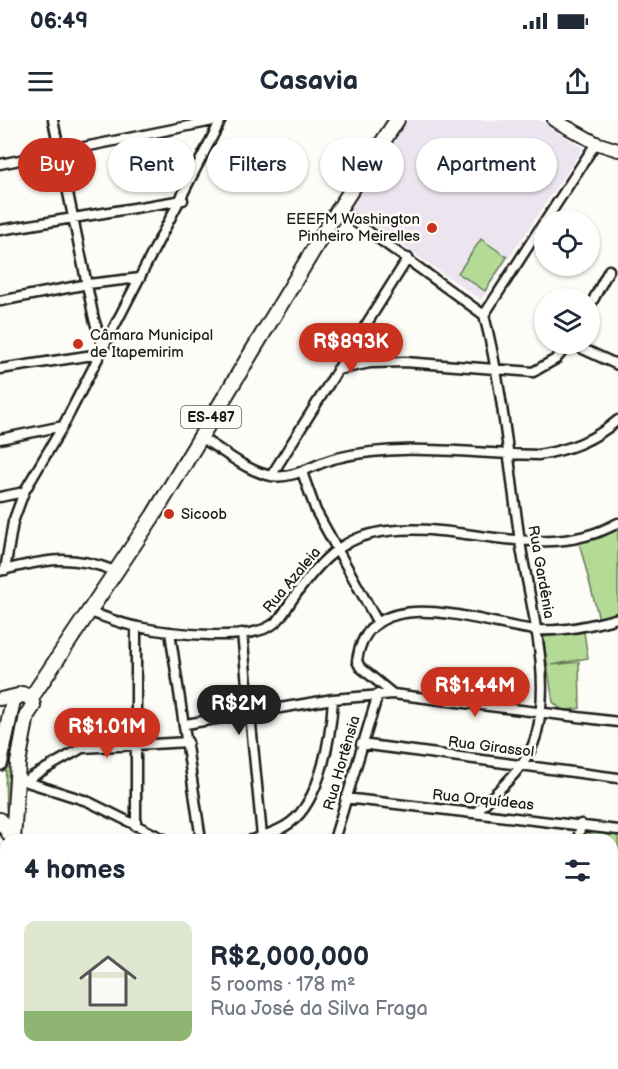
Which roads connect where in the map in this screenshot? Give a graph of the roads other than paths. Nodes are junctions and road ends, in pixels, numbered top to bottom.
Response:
1 (53, 120) edge
2 (220, 120) edge
3 (395, 120) edge
4 (554, 120) edge
5 (57, 138) edge
6 (596, 143) junction
7 (96, 146) edge
8 (618, 150) edge
9 (18, 161) edge
10 (0, 164) edge
11 (68, 192) edge
12 (183, 200) junction
13 (339, 210) junction
14 (552, 210) edge
15 (74, 218) junction
16 (0, 230) edge
17 (534, 238) edge
18 (408, 258) junction
19 (609, 270) dead end
20 (140, 278) junction
21 (88, 284) junction
22 (600, 288) edge
23 (0, 301) edge
24 (484, 315) junction
25 (101, 351) junction
26 (561, 354) edge
27 (593, 354) edge
28 (618, 365) edge
29 (0, 369) edge
30 (337, 370) junction
31 (496, 370) junction
32 (618, 420) edge
33 (63, 426) junction
34 (200, 437) junction
35 (0, 440) edge
36 (509, 454) junction
37 (302, 472) junction
38 (271, 476) junction
39 (24, 492) junction
40 (0, 497) edge
41 (618, 523) edge
42 (520, 542) junction
43 (336, 550) junction
44 (2, 570) edge
45 (116, 571) junction
46 (90, 612) junction
47 (618, 618) edge
48 (378, 623) junction
49 (136, 627) junction
50 (537, 630) junction
51 (170, 632) junction
52 (242, 633) junction
53 (378, 694) junction
54 (393, 694) junction
55 (0, 699) edge
56 (333, 699) junction
57 (21, 700) junction
58 (541, 711) junction
59 (250, 713) junction
60 (618, 722) edge
61 (186, 724) junction
62 (189, 742) junction
63 (138, 744) junction
64 (361, 744) junction
65 (0, 764) edge
66 (523, 765) junction
67 (618, 778) edge
68 (21, 783) junction
69 (345, 798) junction
70 (475, 813) junction
71 (0, 820) edge
72 (581, 824) junction
73 (136, 826) junction
74 (618, 830) edge
75 (9, 834) edge
76 (14, 834) edge
77 (153, 834) edge
78 (200, 834) edge
79 (262, 834) edge
80 (268, 834) edge
81 (336, 834) edge
82 (579, 834) edge

1 - 5 street
2 - 7 street
2 - 12 street
3 - 13 main road, ES-487
4 - 6 street
6 - 8 street
6 - 14 street
9 - 10 street
11 - 15 street
12 - 15 street
12 - 20 street
13 - 18 street
13 - 34 main road, ES-487
15 - 16 street
15 - 21 street
17 - 24 street
18 - 24 street
18 - 30 street
19 - 22 street
20 - 21 street
20 - 25 street
21 - 23 street
21 - 25 street
24 - 31 street, Rua Gardênia
25 - 29 street
25 - 33 street
26 - 31 street
27 - 28 street
30 - 31 street
30 - 38 street
31 - 36 street, Rua Gardênia
32 - 36 street
33 - 35 street
33 - 39 street
34 - 38 street
34 - 45 main road, ES-487
36 - 37 street
36 - 42 street, Rua Gardênia
37 - 38 street
37 - 43 street
39 - 40 street
39 - 44 street
41 - 42 street, Rua Azaleia
42 - 43 street, Rua Azaleia
42 - 50 street, Rua Gardênia
43 - 48 street
43 - 52 street, Rua Azaleia
44 - 45 street
45 - 46 main road, ES-487
46 - 49 street, Rua Azaleia
46 - 57 main road, ES-487
47 - 50 street
48 - 50 street
48 - 54 street
49 - 51 street, Rua Azaleia
49 - 63 street
50 - 58 street, Rua Gardênia
51 - 52 street, Rua Azaleia
51 - 61 street
52 - 59 street
53 - 54 street
53 - 56 street
53 - 64 street, Rua Hortênsia
54 - 58 street
55 - 57 street
56 - 59 street
56 - 80 street
57 - 65 main road
57 - 68 main road, ES-487
58 - 60 street
58 - 66 street, Rua Gardênia
59 - 61 street
59 - 79 street
61 - 62 street
62 - 63 street
62 - 78 street
63 - 68 street
63 - 73 street
64 - 66 street, Rua Girassol
64 - 69 street, Rua Hortênsia
66 - 67 street, Rua Girassol
66 - 70 street, Rua Gardênia
68 - 73 street
68 - 76 main road
69 - 70 street, Rua Orquídeas
69 - 81 street, Rua Hortênsia
70 - 72 street, Rua Orquídeas
71 - 75 main road
72 - 74 street, Rua Orquídeas
72 - 82 street
73 - 77 street

